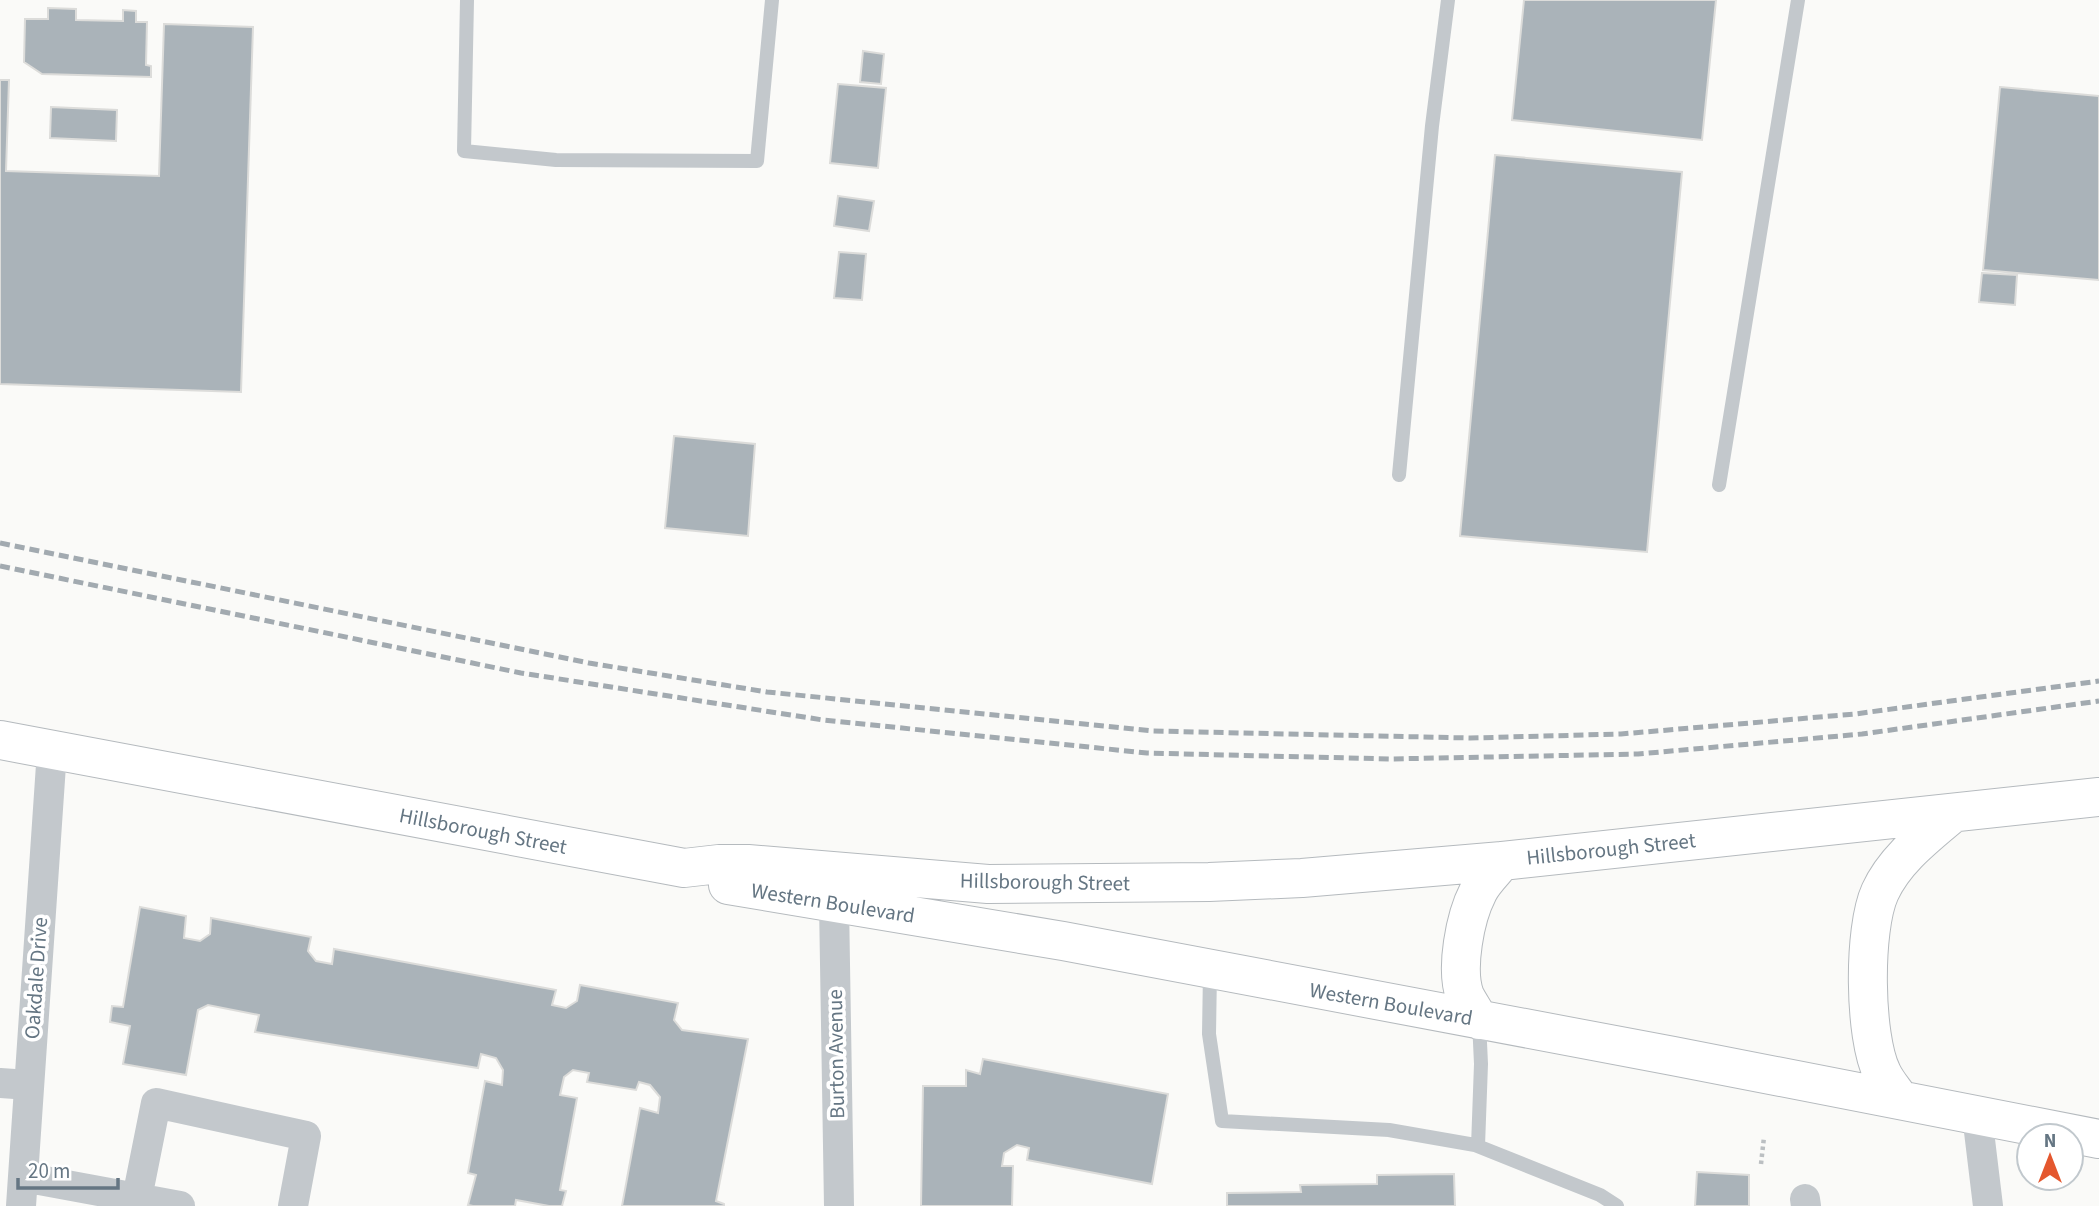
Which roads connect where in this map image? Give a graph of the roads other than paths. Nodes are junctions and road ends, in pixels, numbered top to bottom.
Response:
1 (467, 0) edge
2 (772, 0) edge
3 (1448, 0) edge
4 (1798, 0) edge
5 (1399, 475) dead end
6 (1718, 485) dead end
7 (0, 740) edge
8 (52, 750) junction
9 (2099, 797) edge
10 (1953, 813) junction
11 (1502, 861) junction
12 (684, 869) junction
13 (834, 903) junction
14 (1210, 971) junction
15 (1479, 1020) junction
16 (0, 1083) edge
17 (29, 1085) junction
18 (1900, 1100) junction
19 (1977, 1115) junction
20 (2099, 1139) edge
21 (1478, 1146) junction
22 (22, 1192) edge
23 (138, 1198) junction
24 (180, 1206) edge
25 (293, 1206) edge
26 (838, 1206) edge
27 (1617, 1206) edge
28 (1987, 1206) edge

1 - 2 lane
3 - 5 lane
4 - 6 lane
7 - 8 main road, Hillsborough Street
8 - 12 main road, Hillsborough Street
8 - 17 street, Oakdale Drive
9 - 10 main road, Hillsborough Street
10 - 11 main road, Hillsborough Street
10 - 18 main road
11 - 12 main road, Hillsborough Street
11 - 15 main road
12 - 13 main road, Western Boulevard
13 - 14 main road, Western Boulevard
13 - 26 street, Burton Avenue
14 - 15 main road, Western Boulevard
14 - 21 lane
15 - 18 main road, Western Boulevard
15 - 21 lane
16 - 17 street
17 - 22 street, Oakdale Drive
18 - 19 main road, Western Boulevard
19 - 20 main road, Western Boulevard
19 - 28 street
21 - 27 lane
22 - 23 street
23 - 24 street
23 - 25 street

